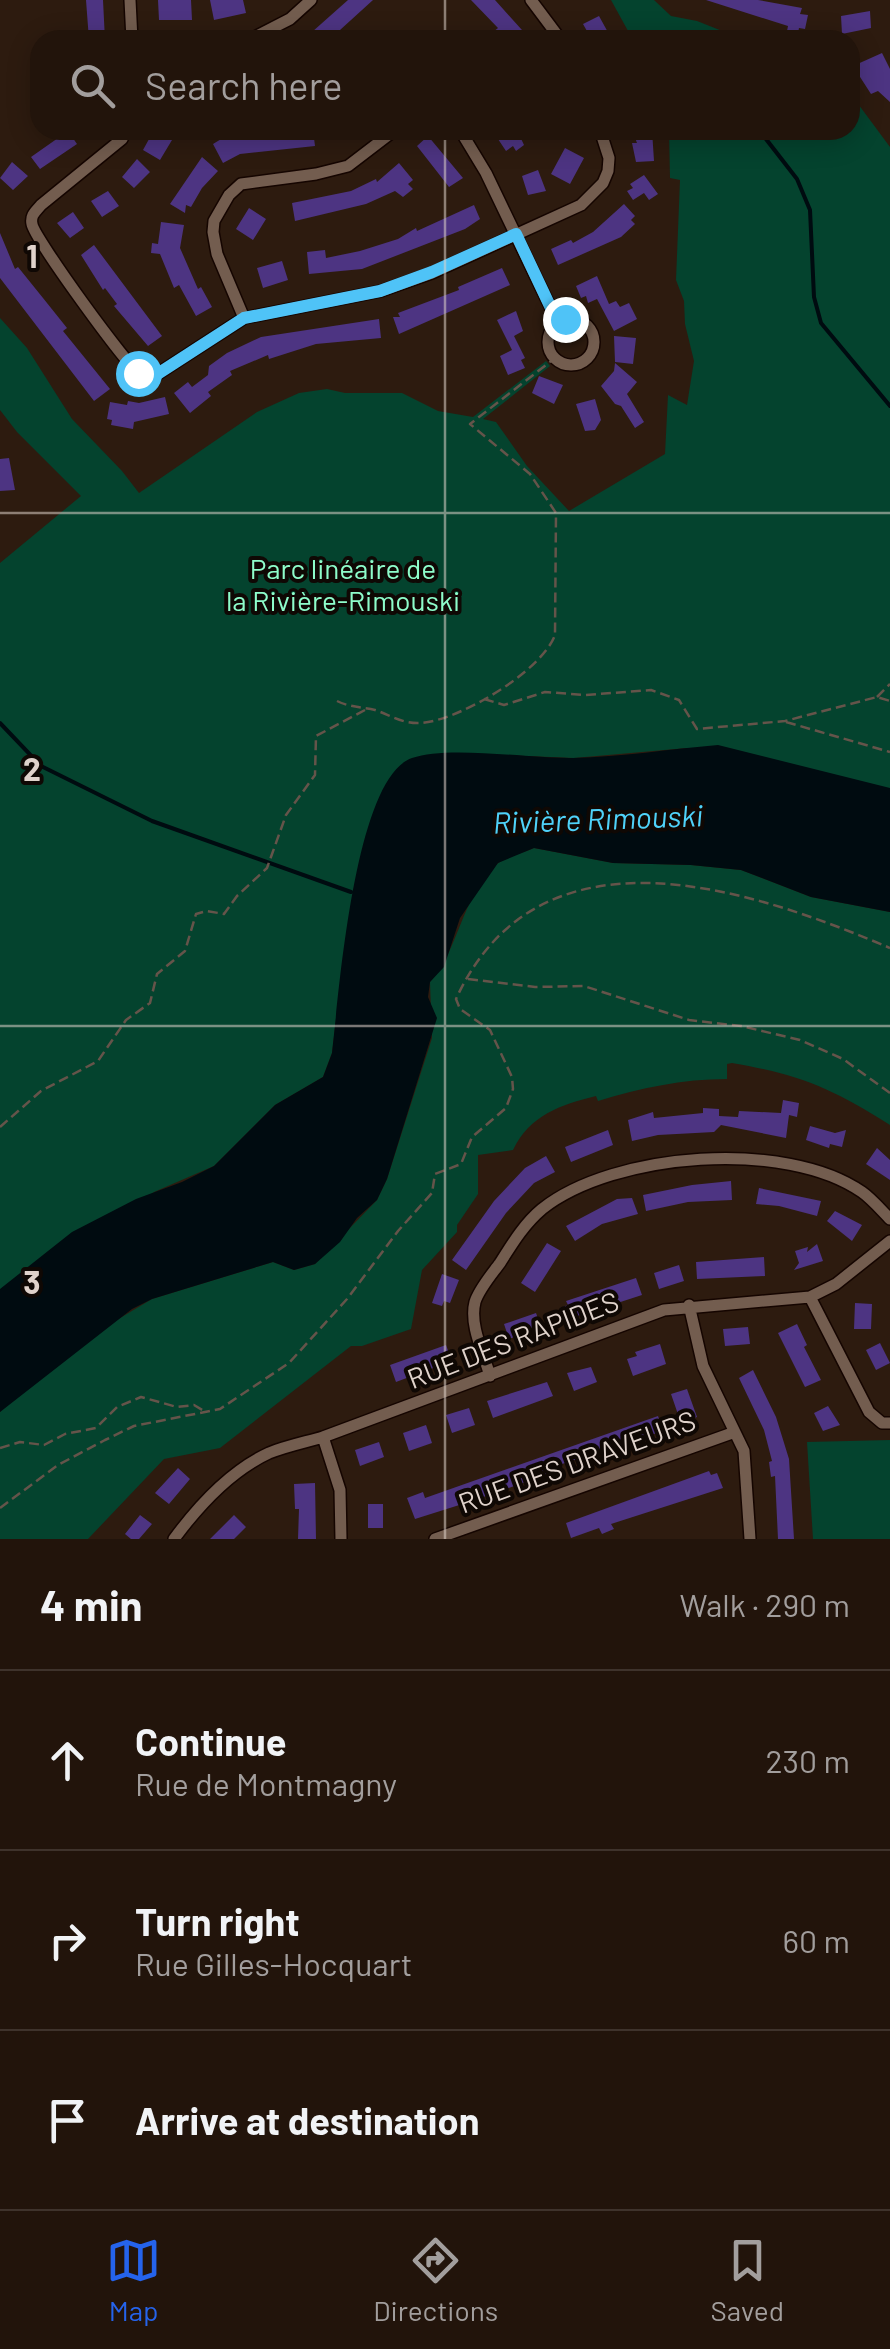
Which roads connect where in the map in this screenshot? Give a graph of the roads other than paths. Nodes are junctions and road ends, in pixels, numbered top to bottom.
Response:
1 (130, 0) edge
2 (311, 0) edge
3 (531, 0) edge
4 (132, 30) edge
5 (269, 30) edge
6 (554, 30) edge
7 (121, 140) edge
8 (382, 140) edge
9 (466, 140) edge
10 (603, 140) edge
11 (516, 234) junction
12 (244, 318) junction
13 (558, 323) junction
14 (890, 1218) edge
15 (890, 1242) edge
16 (810, 1298) junction
17 (689, 1306) junction
18 (490, 1376) junction
19 (890, 1423) edge
20 (735, 1432) junction
21 (323, 1437) junction
22 (174, 1539) edge
23 (341, 1539) edge
24 (435, 1539) edge
25 (750, 1539) edge

1 - 4 street
2 - 5 street
3 - 6 street
7 - 12 street
8 - 12 street
9 - 11 street
10 - 11 street
11 - 12 street
11 - 13 street
13 - 13 street
14 - 18 street
15 - 16 street, RUE DES RAPIDES
16 - 17 street, RUE DES RAPIDES
16 - 19 street
17 - 18 street, RUE DES RAPIDES
17 - 20 street
18 - 21 street, RUE DES RAPIDES
20 - 24 street, RUE DES DRAVEURS
20 - 25 street
21 - 22 street, RUE DES RAPIDES
21 - 23 street

